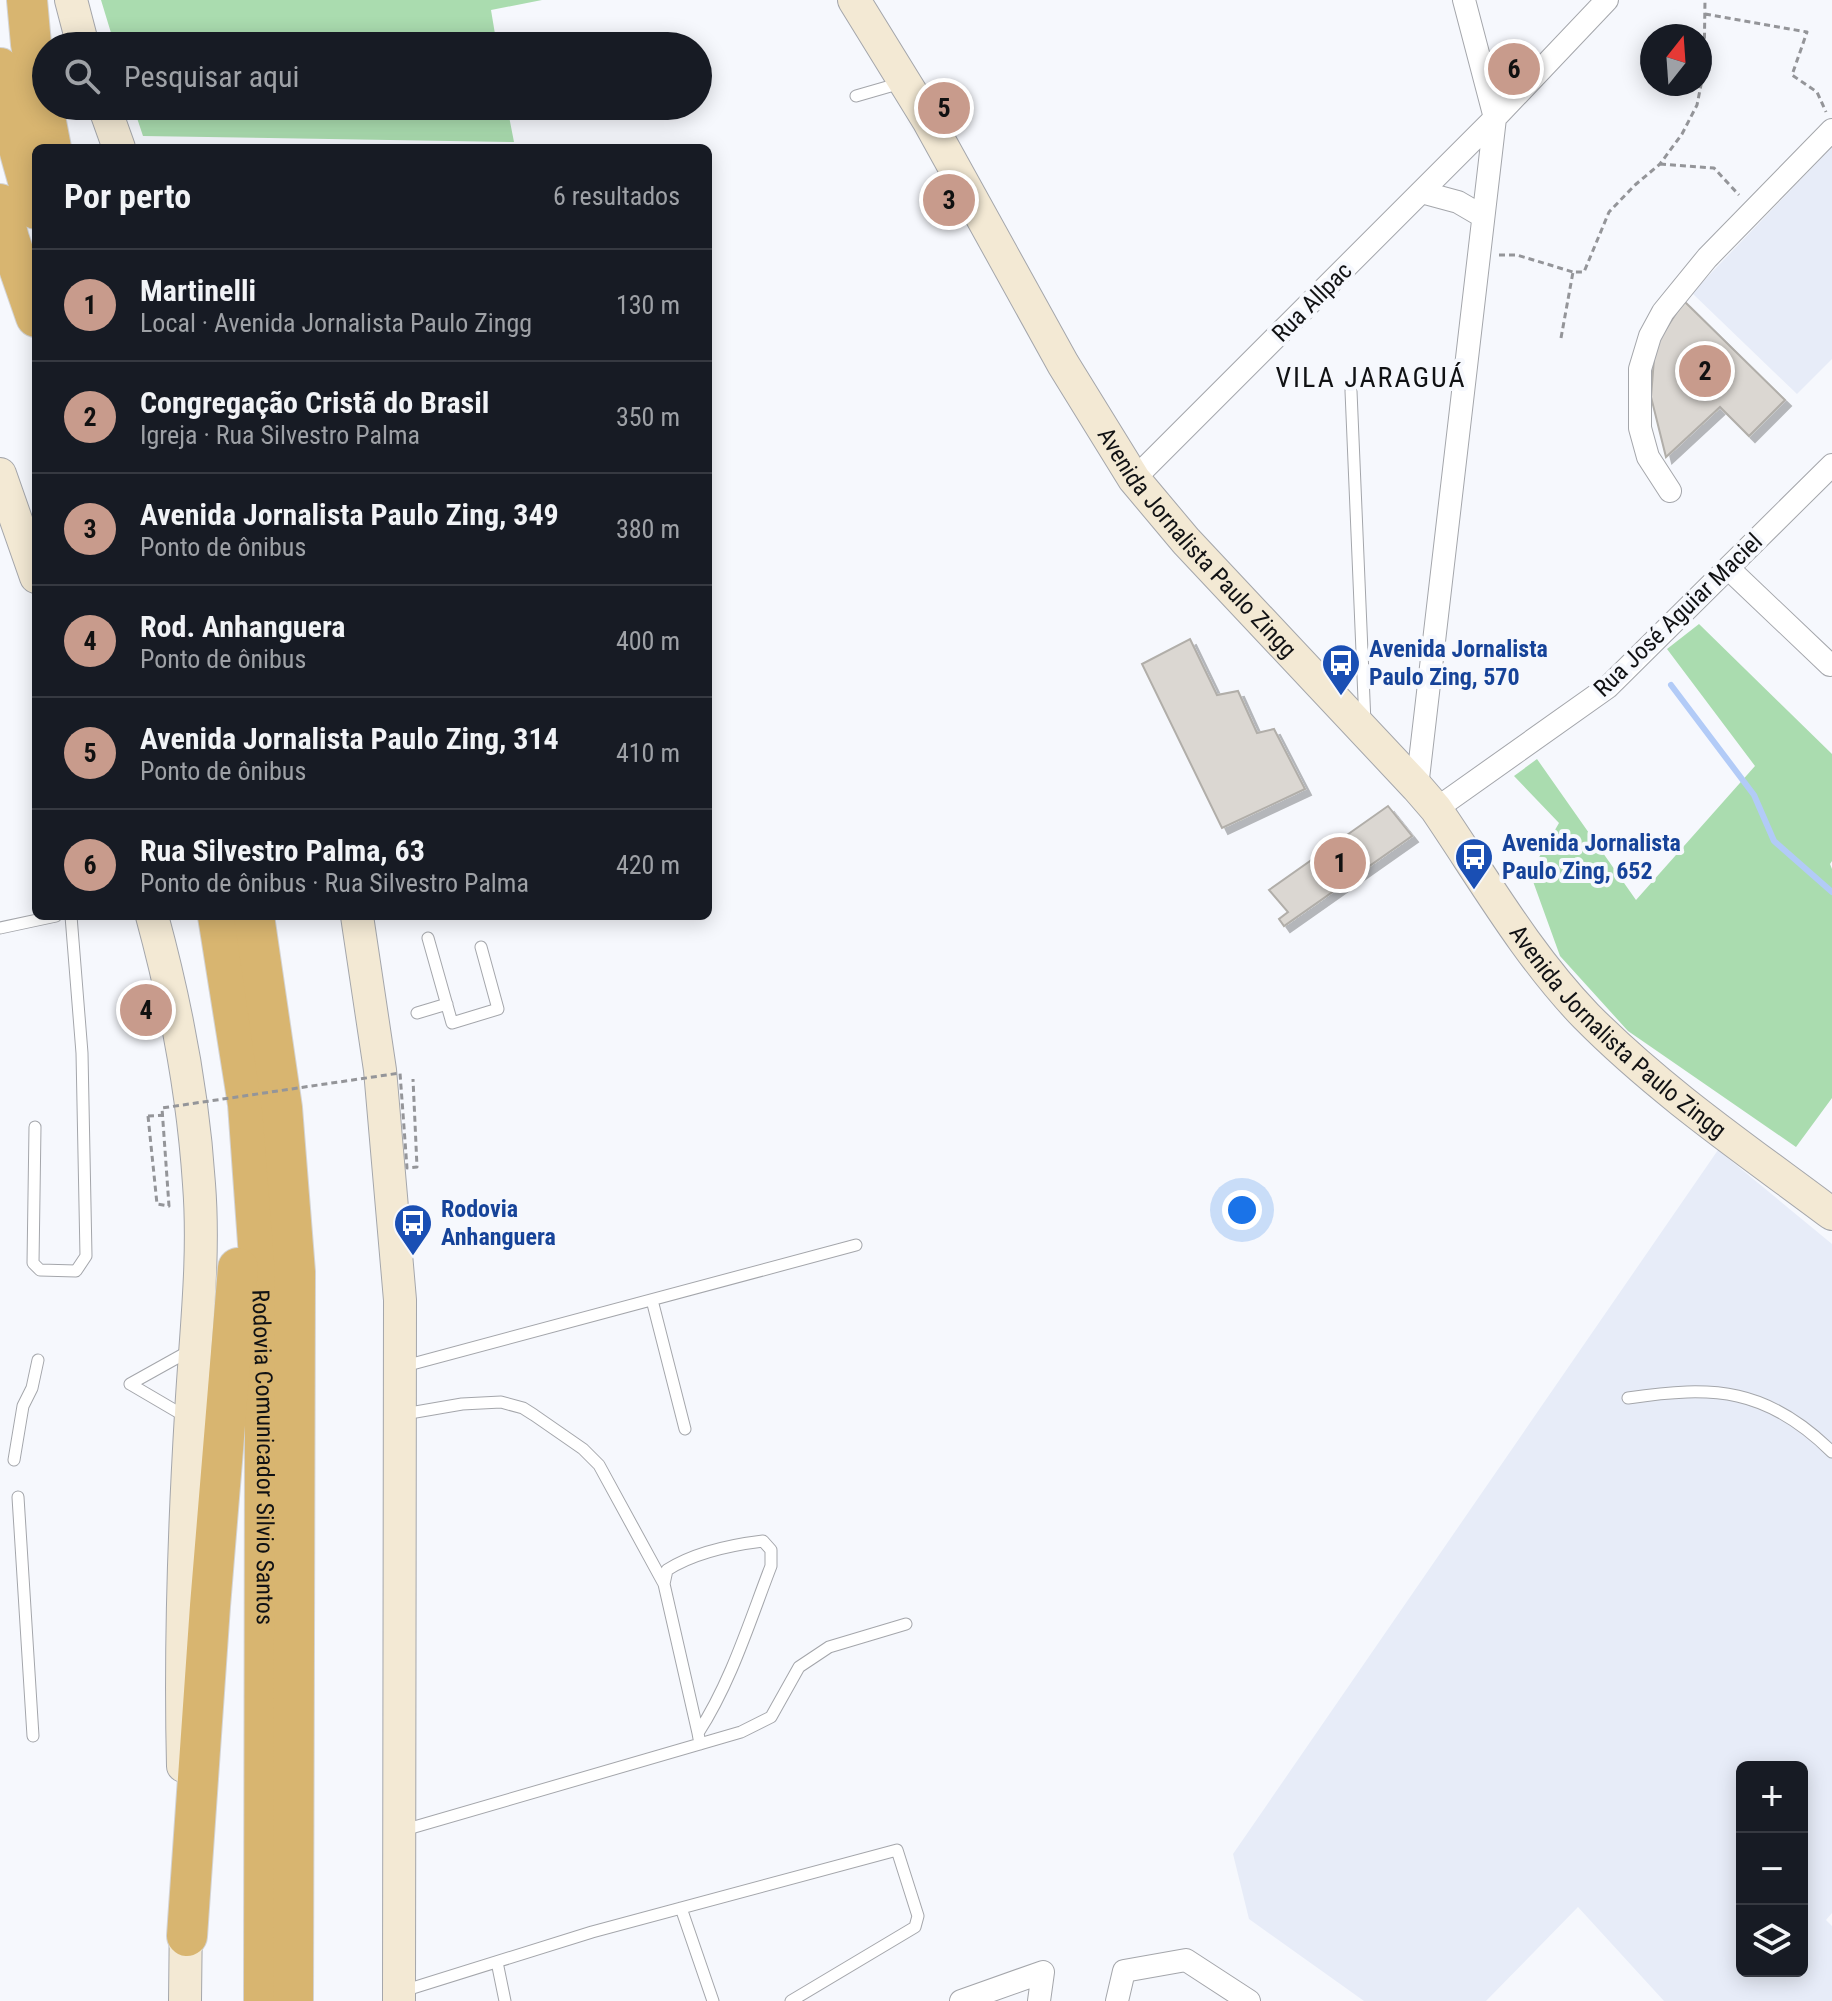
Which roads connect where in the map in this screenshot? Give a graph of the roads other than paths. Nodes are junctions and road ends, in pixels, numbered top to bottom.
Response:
1 (27, 0) edge
2 (71, 0) edge
3 (82, 0) edge
4 (854, 0) edge
5 (1464, 0) edge
6 (1607, 0) edge
7 (79, 32) edge
8 (89, 32) edge
9 (32, 49) edge
10 (0, 68) edge
11 (904, 82) junction
12 (856, 96) dead end
13 (1495, 118) junction
14 (46, 120) edge
15 (110, 120) edge
16 (1830, 123) edge
17 (50, 144) edge
18 (118, 144) edge
19 (1421, 192) junction
20 (32, 195) edge
21 (0, 204) edge
22 (1482, 216) junction
23 (32, 305) edge
24 (1351, 391) dead end
25 (0, 474) edge
26 (1828, 476) edge
27 (1134, 479) junction
28 (1670, 491) dead end
29 (32, 566) edge
30 (1728, 568) junction
31 (1830, 665) dead end
32 (1365, 731) junction
33 (1426, 798) junction
34 (37, 920) edge
35 (71, 920) edge
36 (153, 920) edge
37 (219, 920) edge
38 (255, 920) edge
39 (358, 920) edge
40 (0, 928) edge
41 (428, 938) dead end
42 (481, 947) dead end
43 (447, 1004) junction
44 (417, 1013) dead end
45 (248, 1104) junction
46 (35, 1127) dead end
47 (1832, 1214) edge
48 (856, 1245) dead end
49 (652, 1300) junction
50 (195, 1348) junction
51 (38, 1360) dead end
52 (401, 1367) junction
53 (1628, 1398) dead end
54 (401, 1414) junction
55 (190, 1419) junction
56 (685, 1429) dead end
57 (1832, 1452) edge
58 (14, 1460) dead end
59 (18, 1497) dead end
60 (664, 1584) junction
61 (906, 1624) dead end
62 (33, 1736) dead end
63 (699, 1739) junction
64 (400, 1831) junction
65 (681, 1908) junction
66 (187, 1936) junction
67 (497, 1962) junction
68 (399, 1997) edge
69 (973, 1999) edge
70 (185, 2001) edge
71 (264, 2001) edge
72 (293, 2001) edge
73 (505, 2001) edge
74 (713, 2001) edge
75 (791, 2001) edge
76 (1039, 2001) edge
77 (1117, 2001) edge
78 (1249, 2001) edge

1 - 9 highway
2 - 7 main road
3 - 8 main road
4 - 11 main road, Avenida Jornalista Paulo Zingg
5 - 13 street
6 - 13 street, Rua Allpac
10 - 20 highway
11 - 12 lane
11 - 27 main road, Avenida Jornalista Paulo Zingg
13 - 19 street, Rua Allpac
13 - 22 street
14 - 17 highway
15 - 18 main road
16 - 28 street
19 - 22 street
19 - 27 street, Rua Allpac
21 - 23 highway
22 - 33 street
24 - 32 lane
25 - 29 main road
26 - 30 street, Rua José Aguiar Maciel
27 - 32 main road, Avenida Jornalista Paulo Zingg
30 - 31 street
30 - 33 street, Rua José Aguiar Maciel
32 - 33 main road, Avenida Jornalista Paulo Zingg
33 - 47 main road, Avenida Jornalista Paulo Zingg
34 - 40 lane
35 - 46 lane
36 - 50 main road
37 - 45 highway, Rodovia Comunicador Silvio Santos
38 - 72 highway, Rodovia Comunicador Silvio Santos
39 - 52 main road
41 - 43 lane
42 - 43 lane
43 - 44 lane
45 - 66 highway
45 - 71 highway, Rodovia Comunicador Silvio Santos
48 - 49 lane
49 - 52 lane
49 - 56 lane
50 - 55 main road
50 - 55 lane
51 - 58 lane
52 - 54 main road
53 - 57 lane
54 - 60 lane
54 - 64 main road
55 - 66 main road
59 - 62 lane
60 - 63 lane
60 - 63 lane
61 - 63 lane
63 - 64 lane
64 - 68 main road
65 - 67 lane
65 - 74 lane
65 - 75 lane
66 - 70 main road
67 - 68 lane
67 - 73 lane
69 - 76 street
77 - 78 street

